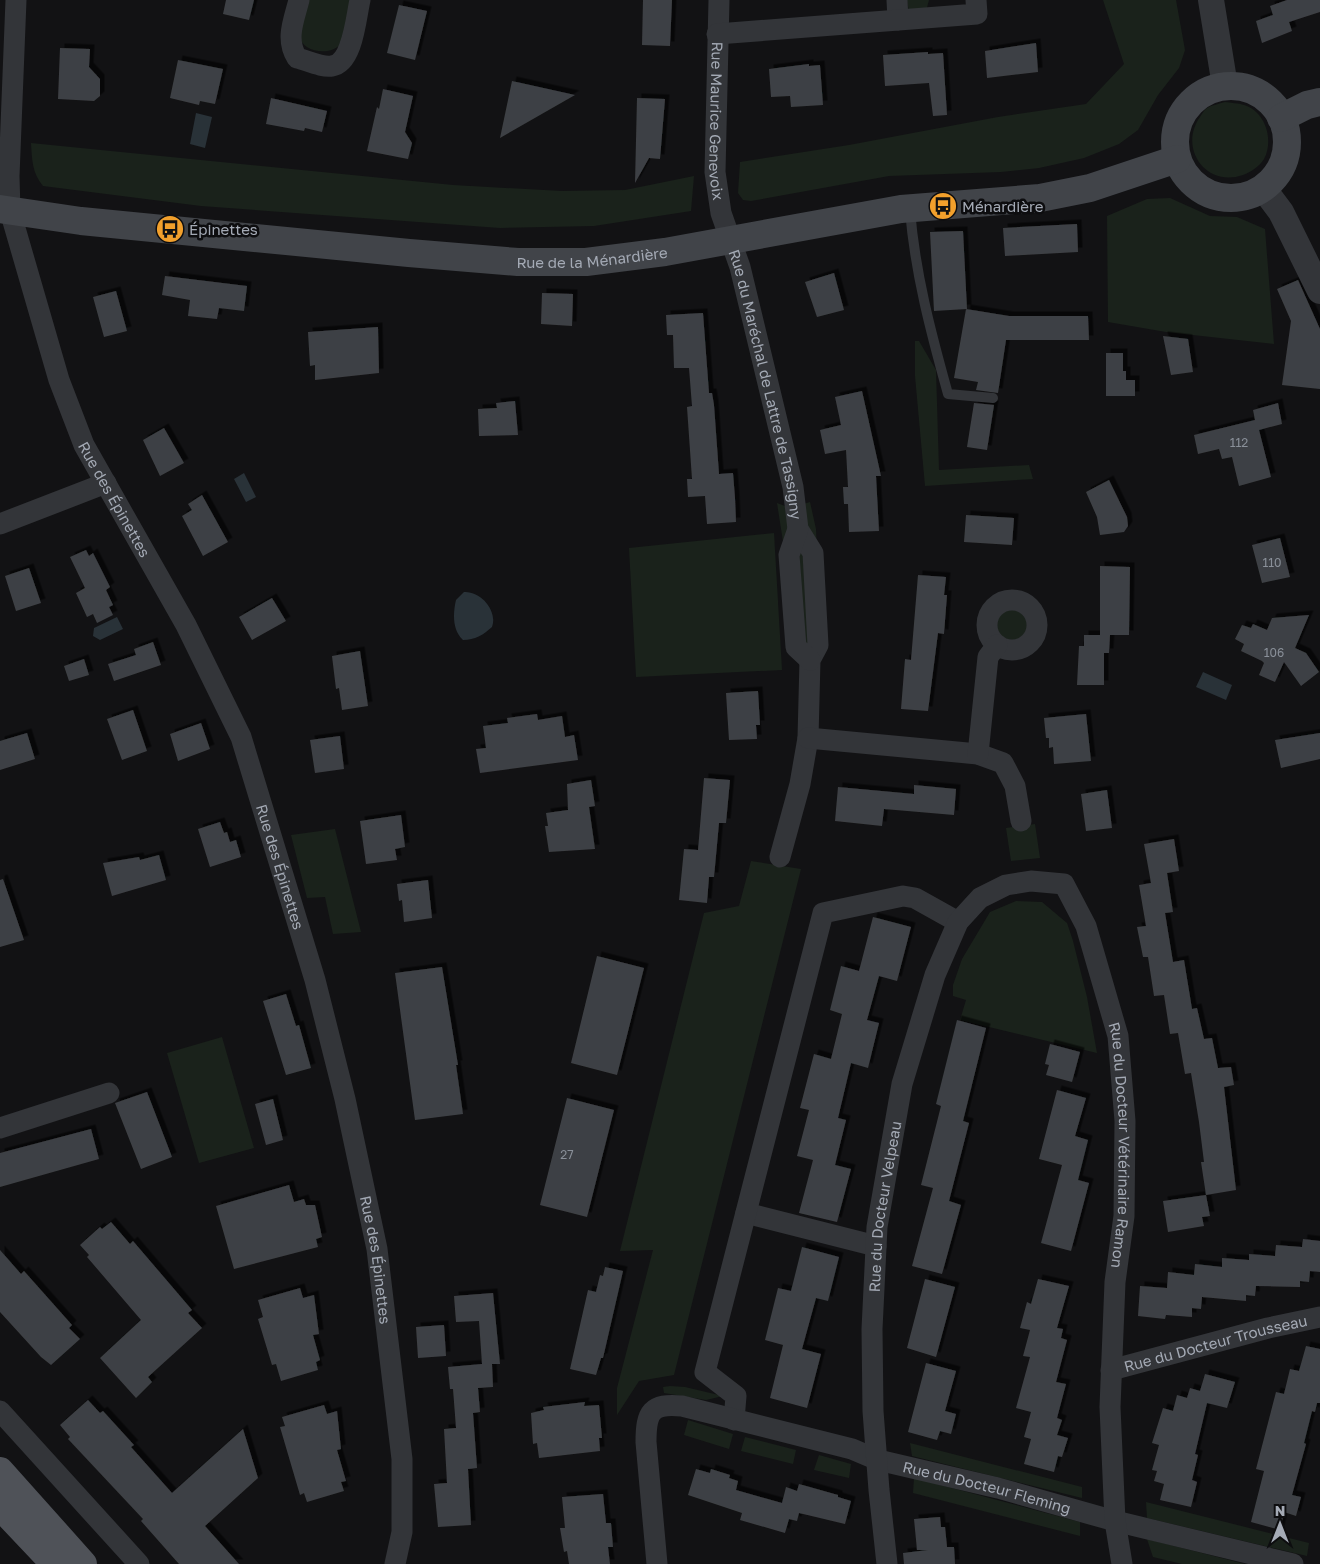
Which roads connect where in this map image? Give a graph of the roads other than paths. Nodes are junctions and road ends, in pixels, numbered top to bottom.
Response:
1 (16, 0) edge
2 (299, 0) edge
3 (360, 0) edge
4 (719, 0) edge
5 (976, 0) edge
6 (1212, 0) edge
7 (898, 10) edge
8 (717, 34) junction
9 (1225, 86) junction
10 (1320, 102) edge
11 (1281, 118) junction
12 (1177, 159) junction
13 (1263, 188) junction
14 (910, 209) junction
15 (5, 210) edge
16 (731, 241) junction
17 (1320, 291) edge
18 (993, 398) dead end
19 (106, 483) junction
20 (0, 524) edge
21 (997, 645) dead end
22 (808, 738) junction
23 (978, 754) junction
24 (1021, 821) dead end
25 (780, 857) dead end
26 (1006, 884) joint
27 (958, 922) junction
28 (109, 1093) dead end
29 (0, 1128) edge
30 (746, 1213) junction
31 (876, 1246) junction
32 (1320, 1318) edge
33 (1111, 1370) junction
34 (0, 1411) edge
35 (734, 1420) junction
36 (878, 1460) junction
37 (0, 1471) edge
38 (3, 1512) edge
39 (1115, 1521) junction
40 (46, 1559) edge
41 (83, 1564) edge
42 (139, 1564) edge
43 (395, 1564) edge
44 (657, 1564) edge
45 (887, 1564) edge
46 (1122, 1564) edge
47 (1293, 1564) edge

1 - 15 street, Rue des Épinettes
2 - 3 street
4 - 8 street, Rue Maurice Genevoix
5 - 7 street
6 - 9 street
7 - 8 street
8 - 16 street, Rue Maurice Genevoix
9 - 11 main road
9 - 12 main road
10 - 11 main road
11 - 13 main road
12 - 13 main road
12 - 14 main road, Rue de la Ménardière
13 - 17 street
14 - 16 main road, Rue de la Ménardière
14 - 18 lane
15 - 16 main road, Rue de la Ménardière
15 - 19 street, Rue des Épinettes
16 - 22 street, Rue du Maréchal de Lattre de Tassigny
19 - 20 street
19 - 43 street, Rue des Épinettes
21 - 23 street
22 - 23 street
22 - 25 street, Rue du Maréchal de Lattre de Tassigny
23 - 24 street
26 - 27 street, Rue du Docteur Velpeau
26 - 33 street, Rue du Docteur Vétérinaire Ramon
27 - 30 street
27 - 31 street, Rue du Docteur Velpeau
28 - 29 street
30 - 31 street
30 - 35 street
31 - 36 street, Rue du Docteur Velpeau
32 - 33 street, Rue du Docteur Trousseau
33 - 39 street, Rue du Docteur Vétérinaire Ramon
34 - 42 street
35 - 36 street, Rue du Docteur Fleming
35 - 44 street, Rue du Docteur Fleming
36 - 39 street, Rue du Docteur Fleming
36 - 45 street, Rue du Docteur Velpeau
37 - 41 main road
38 - 40 main road
39 - 46 street, Rue du Docteur Vétérinaire Ramon
39 - 47 street, Rue du Docteur Fleming

